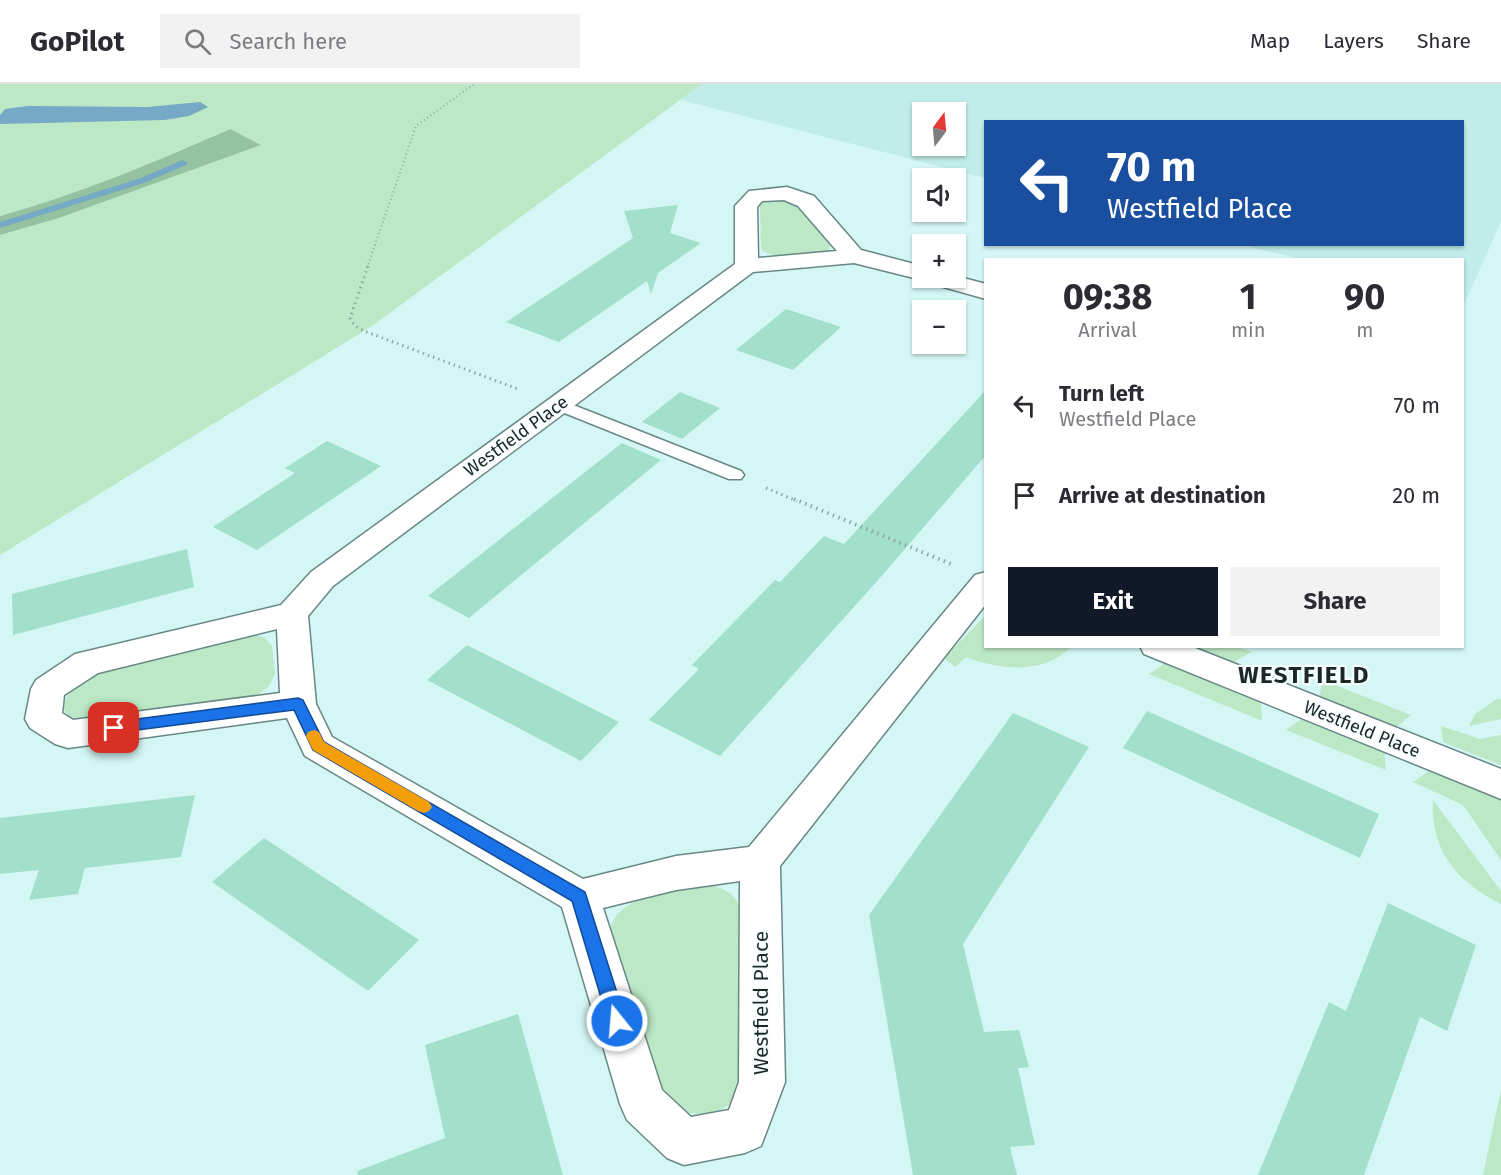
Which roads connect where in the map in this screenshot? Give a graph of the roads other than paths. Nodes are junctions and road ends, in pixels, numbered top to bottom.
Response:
1 (854, 256) junction
2 (747, 266) junction
3 (912, 270) edge
4 (966, 286) edge
5 (984, 291) edge
6 (558, 404) junction
7 (735, 475) road end
8 (984, 584) edge
9 (292, 614) junction
10 (1161, 648) edge
11 (298, 704) junction
12 (1501, 784) edge
13 (759, 862) junction
14 (579, 897) junction

1 - 2 street
1 - 2 street
1 - 3 street
2 - 6 street, Westfield Place
4 - 5 street
6 - 7 lane
6 - 9 street, Westfield Place
8 - 13 street
9 - 11 street
9 - 11 street
10 - 12 street, Westfield Place
11 - 14 street
13 - 14 street
13 - 14 street, Westfield Place

